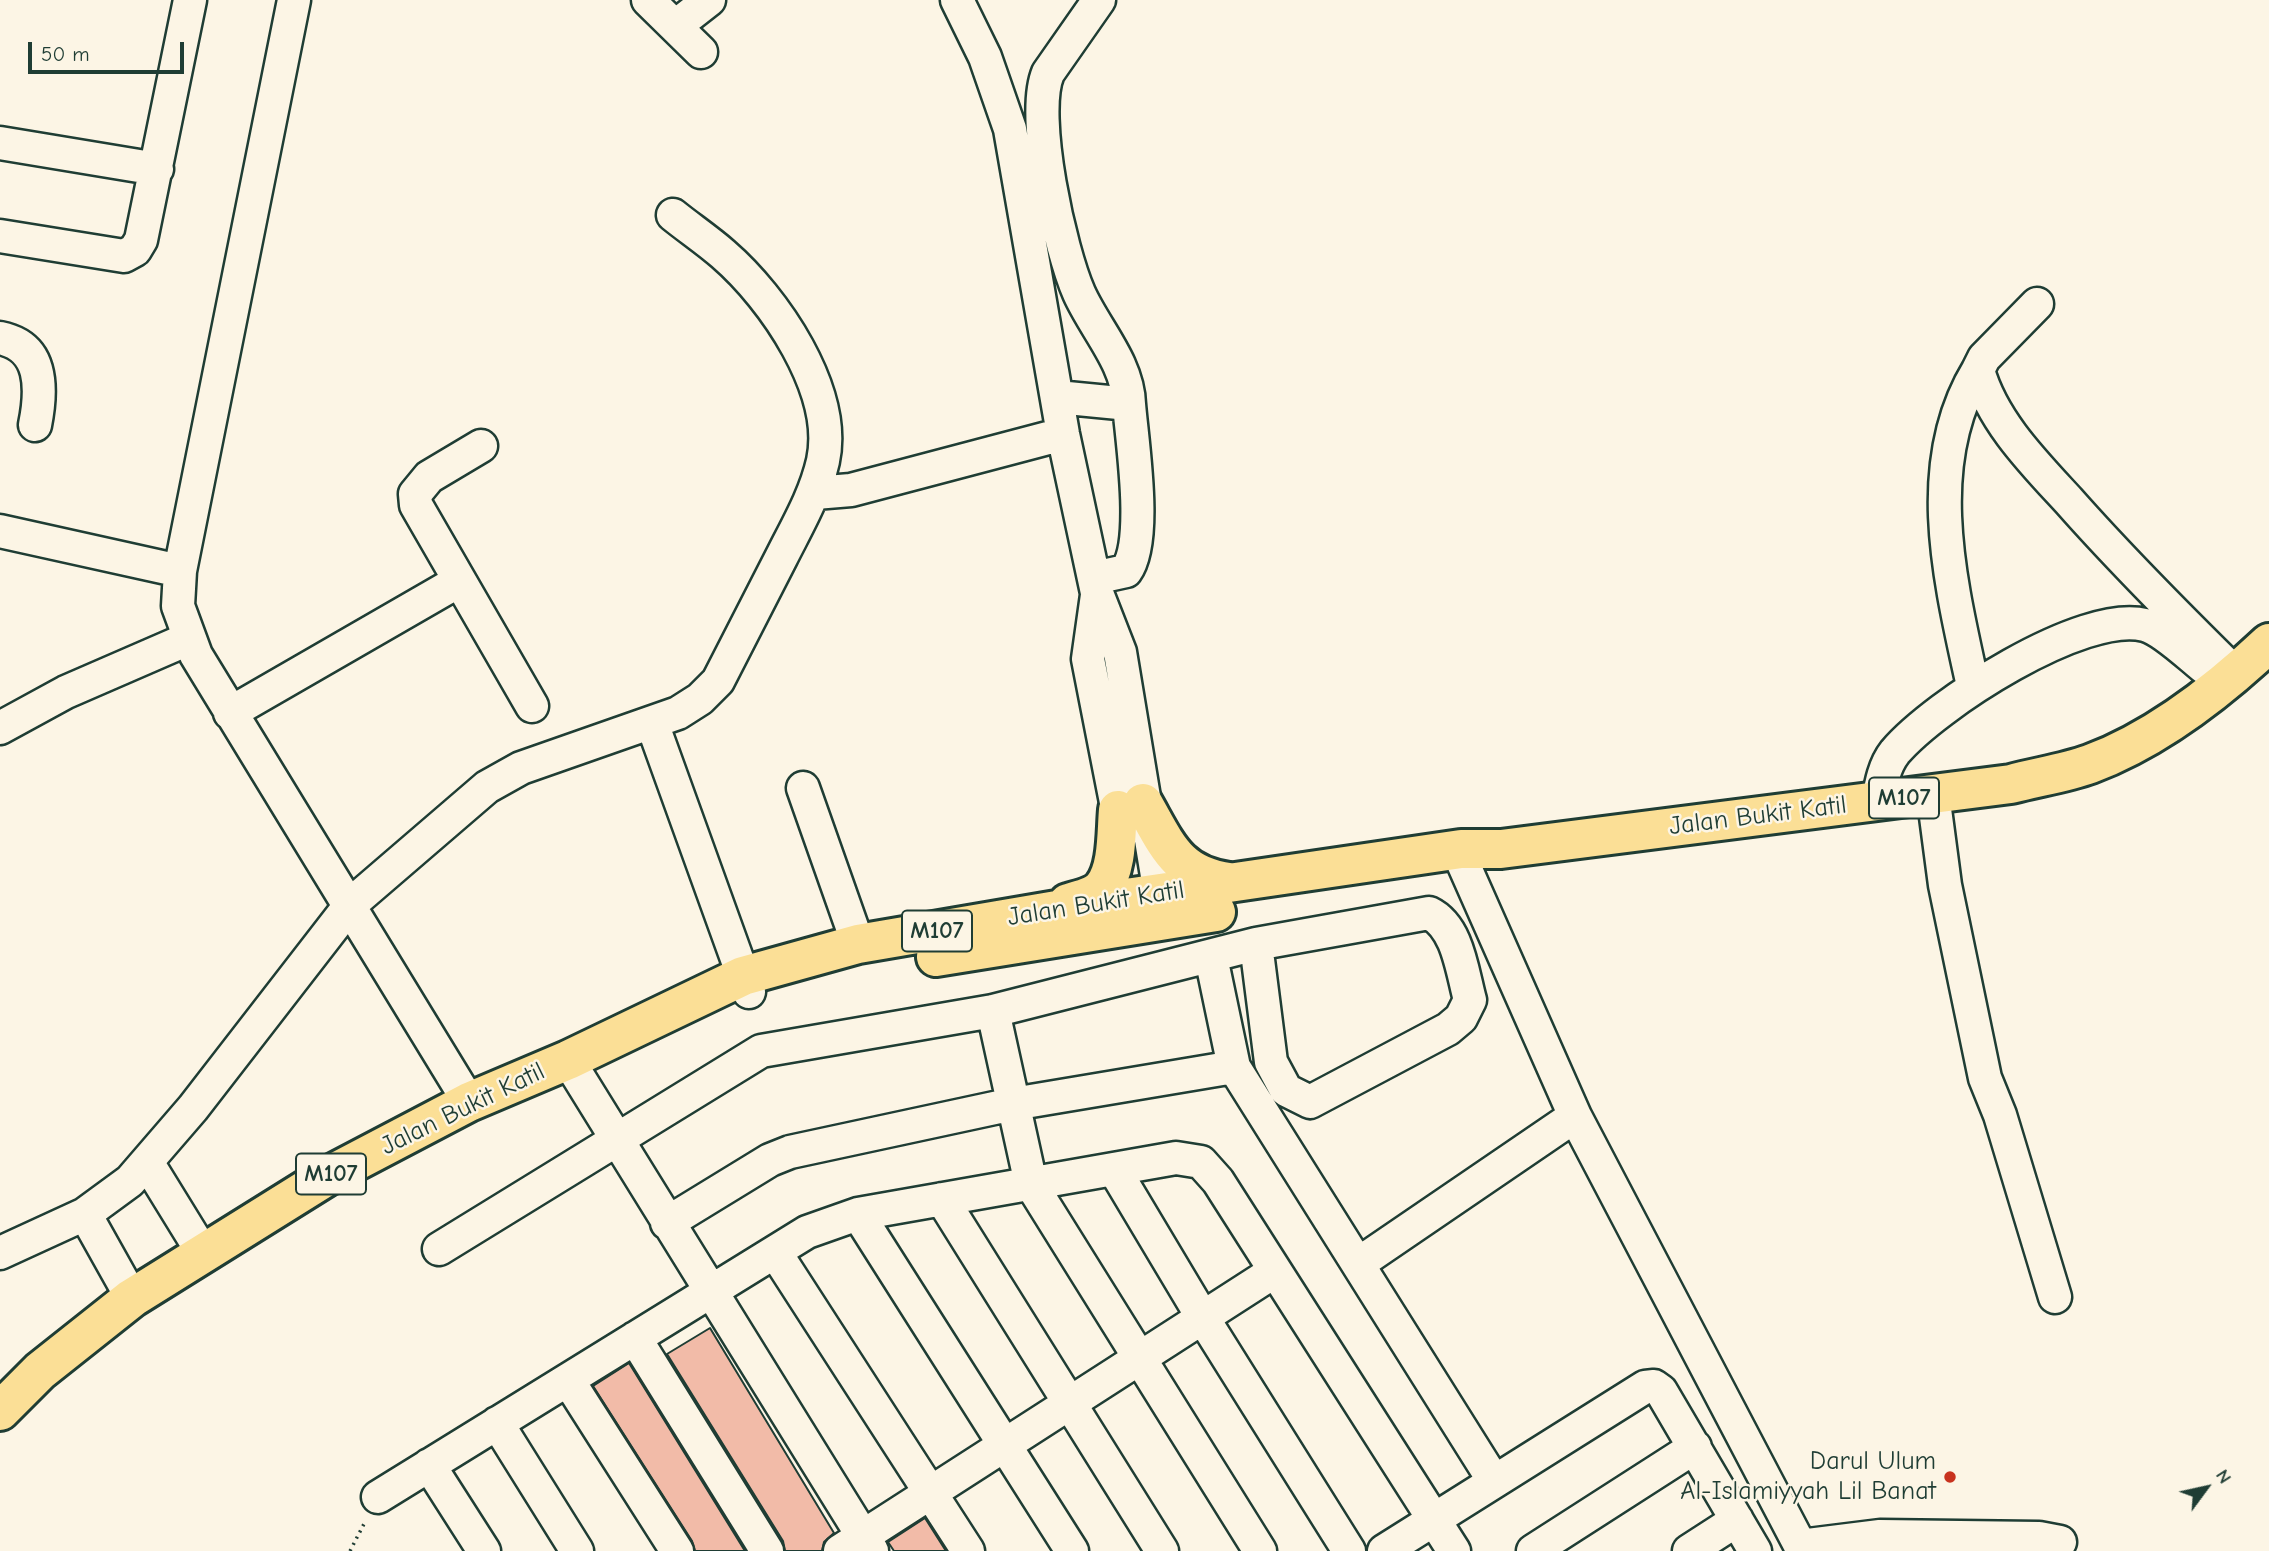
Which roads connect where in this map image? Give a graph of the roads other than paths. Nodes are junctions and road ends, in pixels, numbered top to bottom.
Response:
1 (190, 0) edge
2 (294, 0) edge
3 (648, 0) edge
4 (709, 0) edge
5 (957, 0) edge
6 (1099, 0) edge
7 (677, 25) junction
8 (701, 52) dead end
9 (0, 143) edge
10 (157, 169) junction
11 (673, 215) dead end
12 (0, 236) edge
13 (2037, 304) dead end
14 (0, 338) edge
15 (1978, 370) junction
16 (1057, 397) junction
17 (1129, 404) junction
18 (35, 425) dead end
19 (1063, 434) junction
20 (481, 446) dead end
21 (815, 493) junction
22 (0, 531) edge
23 (180, 571) junction
24 (459, 581) junction
25 (1096, 586) junction
26 (188, 639) junction
27 (2269, 643) edge
28 (2231, 679) junction
29 (1973, 686) junction
30 (532, 706) dead end
31 (230, 713) junction
32 (652, 723) junction
33 (0, 729) edge
34 (803, 788) dead end
35 (1933, 794) junction
36 (1878, 801) junction
37 (1130, 807) junction
38 (1462, 856) junction
39 (1236, 883) junction
40 (1147, 899) junction
41 (351, 904) junction
42 (1208, 914) junction
43 (1023, 916) junction
44 (1098, 931) junction
45 (858, 944) junction
46 (1256, 944) junction
47 (1211, 957) junction
48 (746, 984) junction
49 (1520, 988) junction
50 (1470, 1000) junction
51 (993, 1012) junction
52 (568, 1059) junction
53 (1234, 1067) junction
54 (469, 1102) junction
55 (1013, 1104) junction
56 (1575, 1116) junction
57 (617, 1139) junction
58 (148, 1162) junction
59 (1114, 1169) junction
60 (1031, 1184) junction
61 (943, 1199) junction
62 (85, 1213) junction
63 (858, 1214) junction
64 (667, 1223) junction
65 (439, 1249) dead end
66 (775, 1252) junction
67 (0, 1253) edge
68 (203, 1253) junction
69 (1359, 1265) junction
70 (1275, 1272) junction
71 (711, 1292) junction
72 (2055, 1297) dead end
73 (132, 1298) junction
74 (1203, 1318) junction
75 (635, 1338) junction
76 (1140, 1359) junction
77 (568, 1380) junction
78 (1070, 1404) junction
79 (0, 1411) edge
80 (497, 1423) junction
81 (1005, 1445) junction
82 (1695, 1447) junction
83 (429, 1465) junction
84 (1494, 1481) junction
85 (930, 1493) junction
86 (378, 1497) road end
87 (1433, 1519) junction
88 (1737, 1520) junction
89 (2060, 1542) dead end
90 (858, 1546) edge
91 (1802, 1548) edge
92 (484, 1551) edge
93 (577, 1551) edge
94 (677, 1551) edge
95 (767, 1551) edge
96 (968, 1551) edge
97 (1072, 1551) edge
98 (1162, 1551) edge
99 (1260, 1551) edge
100 (1349, 1551) edge
101 (1384, 1551) edge
102 (1454, 1551) edge
103 (1533, 1551) edge
104 (1689, 1551) edge
105 (1755, 1551) edge

1 - 10 street
2 - 23 street
3 - 7 street
4 - 7 street
5 - 16 street
6 - 17 street
7 - 8 street
9 - 10 street
10 - 12 street
11 - 21 street
13 - 15 street
14 - 18 street
15 - 28 street
15 - 29 street
16 - 17 street
16 - 19 street
17 - 25 street
19 - 21 street
19 - 25 street
20 - 24 street
21 - 32 street
22 - 23 street
23 - 26 street
24 - 30 street
24 - 31 street
25 - 37 street
26 - 31 street
26 - 33 street
27 - 28 main road, Jalan Bukit Katil / M107
28 - 29 street
28 - 35 main road, Jalan Bukit Katil / M107
29 - 36 street
31 - 41 street
32 - 41 street
32 - 48 street
34 - 45 street
35 - 36 main road, Jalan Bukit Katil / M107
35 - 72 street
36 - 38 main road, Jalan Bukit Katil / M107
37 - 39 main road
37 - 40 street
37 - 43 main road
38 - 39 main road, Jalan Bukit Katil / M107
38 - 42 main road, Jalan Bukit Katil / M107
38 - 49 street
39 - 40 main road, Jalan Bukit Katil / M107
40 - 42 main road
40 - 43 main road, Jalan Bukit Katil / M107
40 - 44 main road
41 - 54 street
41 - 58 street
42 - 44 main road, Jalan Bukit Katil / M107
43 - 45 main road, Jalan Bukit Katil / M107
44 - 48 main road, Jalan Bukit Katil / M107
45 - 48 main road, Jalan Bukit Katil / M107
46 - 47 street
46 - 50 street
46 - 50 street
47 - 51 street
47 - 53 street
48 - 52 main road, Jalan Bukit Katil / M107
49 - 50 street
49 - 56 street
51 - 55 street
51 - 57 street
52 - 54 main road, Jalan Bukit Katil / M107
52 - 57 street
53 - 55 street
53 - 69 street
54 - 68 main road, Jalan Bukit Katil / M107
55 - 60 street
55 - 64 street
56 - 69 street
56 - 91 street
57 - 64 street
57 - 65 street
58 - 62 street
58 - 68 street
59 - 60 street
59 - 70 street
59 - 74 street
60 - 61 street
60 - 76 street
61 - 63 street
61 - 78 street
62 - 67 street
62 - 73 street
63 - 66 street
63 - 81 street
64 - 71 street
66 - 71 street
66 - 85 street
68 - 73 main road, Jalan Bukit Katil / M107
69 - 84 street
70 - 74 street
70 - 87 street
71 - 75 street
71 - 90 street
73 - 79 main road, Jalan Bukit Katil / M107
74 - 76 street
74 - 100 street
75 - 77 street
75 - 95 street
76 - 78 street
76 - 99 street
77 - 80 street
77 - 94 street
78 - 81 street
78 - 98 street
80 - 83 street
80 - 93 street
81 - 85 street
81 - 97 street
82 - 84 street
82 - 88 street
82 - 103 street
83 - 86 street
83 - 92 street
84 - 87 street
85 - 90 street
85 - 96 street
87 - 101 street
87 - 102 street
88 - 104 street
88 - 105 street
89 - 91 street

